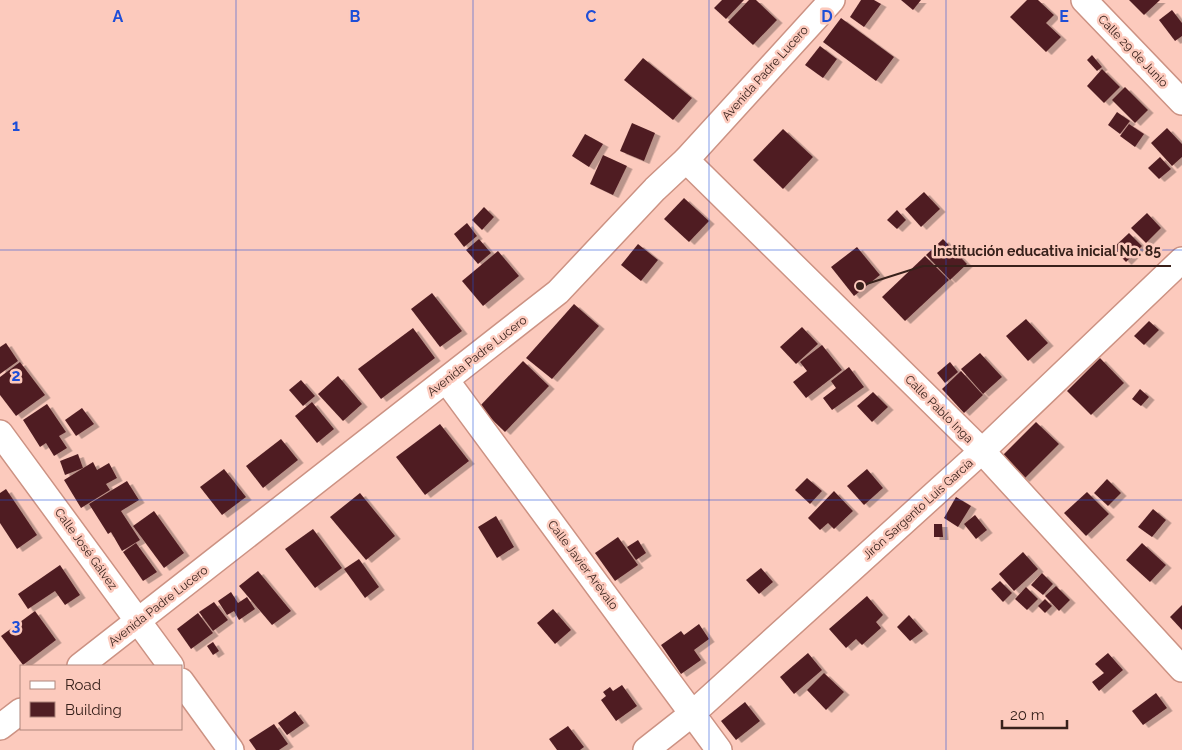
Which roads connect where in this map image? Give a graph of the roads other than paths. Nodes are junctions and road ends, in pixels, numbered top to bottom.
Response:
1 (832, 0) edge
2 (1084, 0) edge
3 (1182, 102) edge
4 (686, 160) junction
5 (1182, 260) edge
6 (446, 380) junction
7 (0, 433) edge
8 (982, 451) junction
9 (139, 622) junction
10 (81, 665) edge
11 (170, 665) edge
12 (1182, 669) edge
13 (182, 682) edge
14 (20, 712) edge
15 (693, 713) junction
16 (0, 727) edge
17 (232, 750) edge
18 (646, 750) edge
19 (720, 750) edge

1 - 4 street, Avenida Padre Lucero
2 - 3 street, Calle 29 de Junio
4 - 6 street, Avenida Padre Lucero
4 - 8 street, Calle Pablo Inga
5 - 8 street, Jirón Sargento Luis García
6 - 9 street, Avenida Padre Lucero
6 - 15 street, Calle Javier Arévalo
7 - 9 street, Calle José Gálvez
8 - 12 street, Calle Pablo Inga
8 - 15 street, Jirón Sargento Luis García
9 - 10 street, Avenida Padre Lucero
9 - 11 street, Calle José Gálvez
13 - 17 street
14 - 16 street
15 - 18 street, Jirón Sargento Luis García
15 - 19 street, Calle Javier Arévalo

